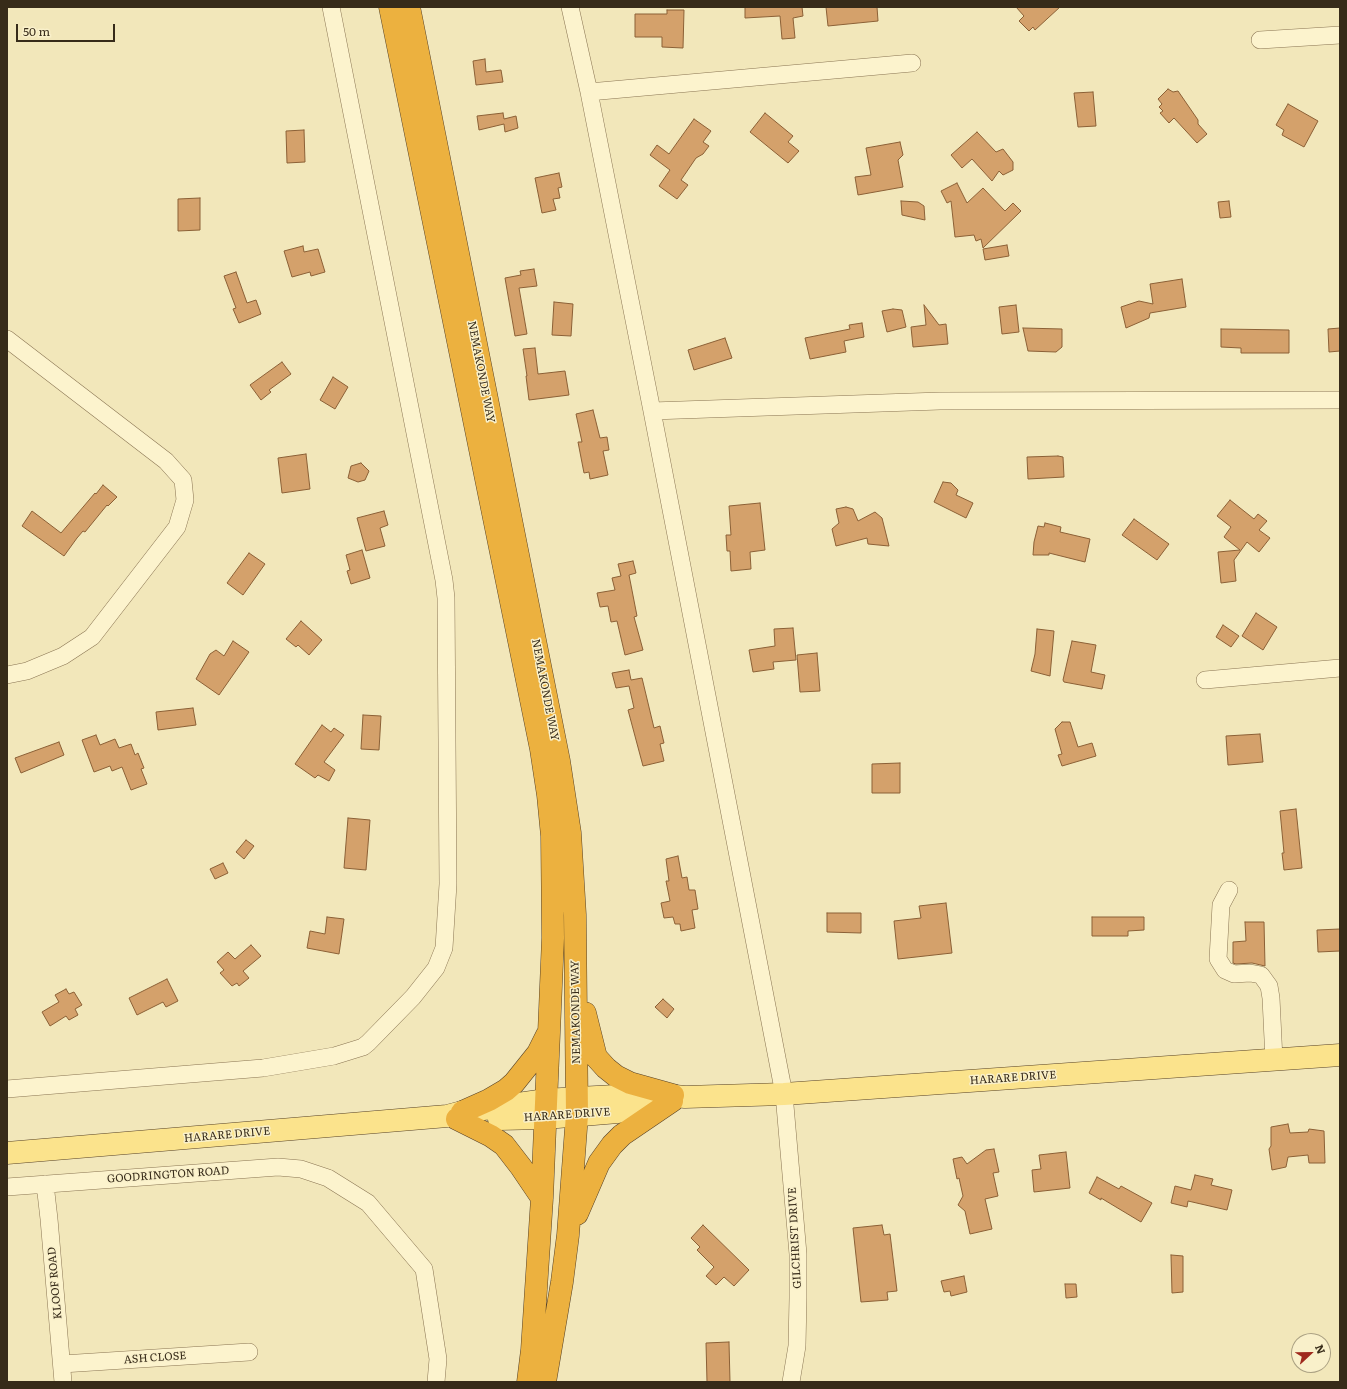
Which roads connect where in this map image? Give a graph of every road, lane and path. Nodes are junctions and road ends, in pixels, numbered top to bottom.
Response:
1 (331, 7) edge
2 (390, 7) edge
3 (409, 7) edge
4 (570, 7) edge
5 (1340, 34) edge
6 (1260, 40) dead end
7 (912, 63) dead end
8 (589, 92) junction
9 (7, 339) edge
10 (1340, 400) edge
11 (652, 411) junction
12 (1340, 668) edge
13 (7, 675) edge
14 (1205, 680) dead end
15 (1229, 890) dead end
16 (575, 977) junction
17 (549, 1032) junction
18 (1340, 1055) edge
19 (1274, 1060) junction
20 (7, 1089) edge
21 (784, 1094) junction
22 (677, 1098) junction
23 (578, 1106) junction
24 (545, 1109) junction
25 (455, 1115) junction
26 (7, 1153) edge
27 (45, 1184) junction
28 (7, 1187) edge
29 (542, 1198) junction
30 (568, 1235) junction
31 (249, 1352) dead end
32 (62, 1364) junction
33 (63, 1382) edge
34 (436, 1382) edge
35 (528, 1382) edge
36 (545, 1382) edge
37 (791, 1382) edge

1 - 20 street
2 - 17 highway, NEMAKONDE WAY
3 - 16 highway, NEMAKONDE WAY
4 - 8 street, GILCHRIST DRIVE
5 - 6 street
7 - 8 street
8 - 11 street, GILCHRIST DRIVE
9 - 13 street
10 - 11 street
11 - 21 street, GILCHRIST DRIVE
12 - 14 street
15 - 19 street
16 - 22 highway
16 - 23 highway, NEMAKONDE WAY
17 - 24 highway, NEMAKONDE WAY
17 - 25 highway
18 - 19 main road, HARARE DRIVE
19 - 21 main road, HARARE DRIVE
21 - 22 main road, HARARE DRIVE
21 - 37 street, GILCHRIST DRIVE
22 - 23 main road, HARARE DRIVE
22 - 30 highway
23 - 24 main road, HARARE DRIVE
23 - 30 highway, NEMAKONDE WAY
24 - 25 main road, HARARE DRIVE
24 - 29 highway, NEMAKONDE WAY
25 - 26 main road, HARARE DRIVE
25 - 29 highway
27 - 28 street, GOODRINGTON ROAD
27 - 32 street, KLOOF ROAD
27 - 34 street, GOODRINGTON ROAD
29 - 35 highway, NEMAKONDE WAY
30 - 36 highway, NEMAKONDE WAY
31 - 32 street, ASH CLOSE
32 - 33 street, KLOOF ROAD

